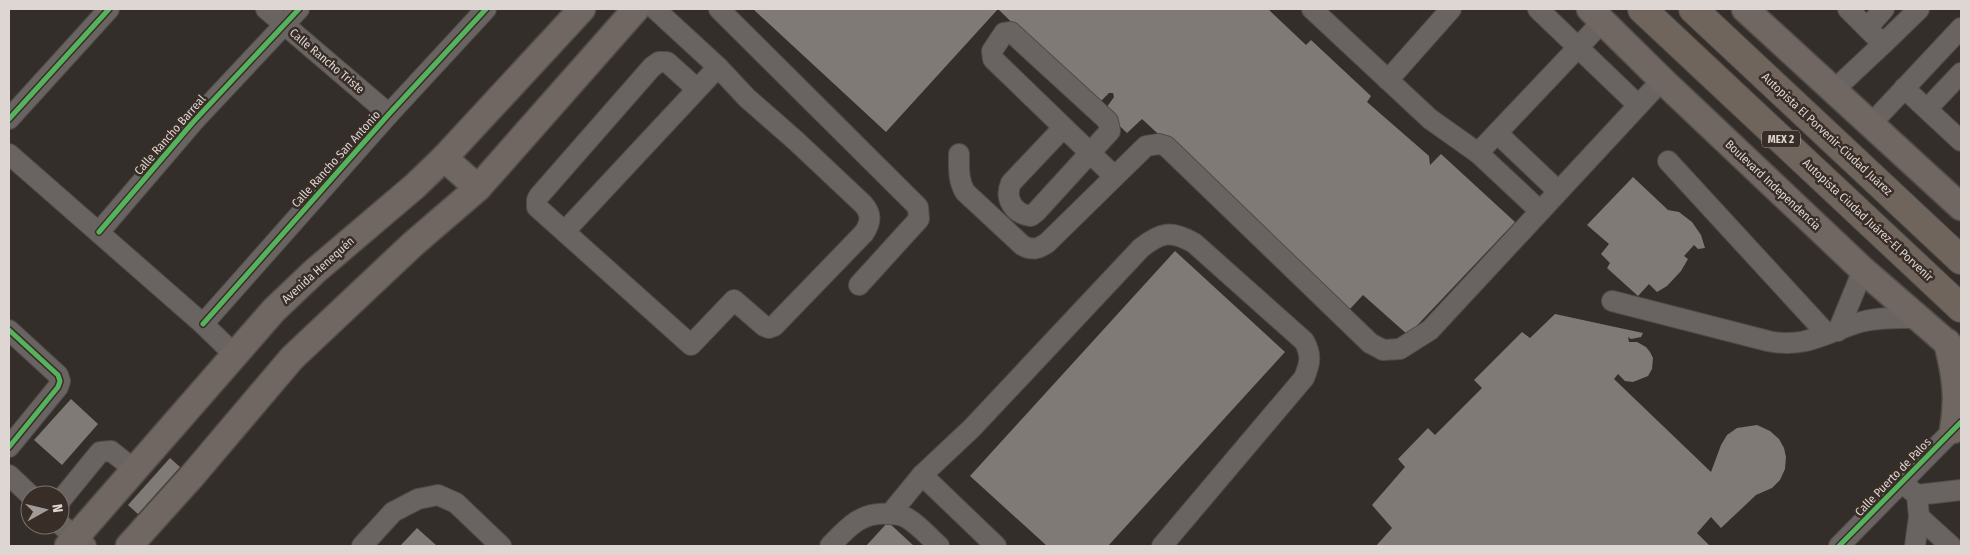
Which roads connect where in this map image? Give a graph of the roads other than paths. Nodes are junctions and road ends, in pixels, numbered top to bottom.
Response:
1 (109, 9) edge
2 (266, 9) edge
3 (299, 9) edge
4 (486, 9) edge
5 (582, 9) edge
6 (636, 9) edge
7 (655, 9) edge
8 (719, 9) edge
9 (1312, 9) edge
10 (1452, 9) edge
11 (1538, 9) edge
12 (1642, 9) edge
13 (1693, 9) edge
14 (1745, 9) edge
15 (1848, 9) edge
16 (1884, 9) edge
17 (1919, 9) edge
18 (1596, 15) edge
19 (284, 25) junction
20 (1867, 28) junction
21 (1961, 28) edge
22 (1883, 44) junction
23 (1577, 49) junction
24 (718, 67) junction
25 (1961, 73) edge
26 (1388, 80) junction
27 (1662, 80) junction
28 (1904, 88) junction
29 (697, 90) junction
30 (1834, 90) junction
31 (1638, 105) junction
32 (1927, 109) junction
33 (389, 114) junction
34 (9, 119) edge
35 (1871, 124) junction
36 (1063, 128) junction
37 (1497, 132) junction
38 (1961, 141) edge
39 (1090, 152) junction
40 (1478, 153) junction
41 (9, 154) edge
42 (959, 154) dead end
43 (444, 158) junction
44 (1668, 161) dead end
45 (1114, 176) junction
46 (478, 188) junction
47 (1558, 190) junction
48 (1961, 207) edge
49 (1540, 211) junction
50 (565, 231) junction
51 (98, 232) junction
52 (1961, 260) edge
53 (1863, 270) junction
54 (859, 285) dead end
55 (1612, 302) dead end
56 (1961, 308) edge
57 (1918, 318) junction
58 (203, 324) junction
59 (9, 330) edge
60 (1832, 332) junction
61 (1953, 345) edge
62 (235, 355) junction
63 (1956, 429) edge
64 (9, 447) edge
65 (135, 470) junction
66 (9, 475) edge
67 (922, 476) junction
68 (20, 485) edge
69 (70, 489) edge
70 (1909, 489) junction
71 (1961, 490) edge
72 (890, 514) junction
73 (1919, 516) junction
74 (72, 539) edge
75 (129, 546) edge
76 (362, 546) edge
77 (501, 546) edge
78 (830, 546) edge
79 (939, 546) edge
80 (996, 546) edge
81 (1162, 546) edge
82 (1839, 546) edge
83 (1915, 546) edge
84 (1951, 546) edge

1 - 34 street
2 - 19 street, Calle Rancho Triste
3 - 19 street, Calle Rancho Barreal
4 - 33 street, Calle Rancho San Antonio
5 - 43 main road, Avenida Henequén
6 - 46 main road
7 - 24 street
8 - 54 street
9 - 26 street
10 - 26 street
11 - 23 street
12 - 56 highway, Autopista Ciudad Juárez-El Porvenir / MEX 2
13 - 52 highway, Autopista El Porvenir-Ciudad Juárez / MEX 2
14 - 30 main road
15 - 20 street
16 - 20 street
17 - 22 street
18 - 23 street
18 - 27 main road, Boulevard Independencia
19 - 33 street, Calle Rancho Triste
19 - 51 street, Calle Rancho Barreal
20 - 22 street
21 - 28 street
22 - 30 street
23 - 31 street
23 - 37 street
24 - 29 street
24 - 50 street
25 - 32 street
26 - 40 street
27 - 31 street
27 - 53 main road, Boulevard Independencia
28 - 32 street
28 - 35 street
29 - 50 street
29 - 50 street
30 - 35 main road
31 - 47 street
32 - 38 street
33 - 58 street, Calle Rancho San Antonio
35 - 48 main road
36 - 39 street
36 - 39 street
36 - 39 street
37 - 40 street
37 - 47 street
39 - 45 street
40 - 49 street
41 - 51 street
42 - 45 street
43 - 46 main road
43 - 62 main road, Avenida Henequén
44 - 60 street
45 - 49 street
46 - 75 main road
47 - 49 street
51 - 58 street
53 - 57 main road, Boulevard Independencia
53 - 60 street
55 - 60 street
57 - 60 street
57 - 61 main road, Boulevard Independencia
58 - 62 street
59 - 64 street
61 - 63 main road
62 - 65 main road, Avenida Henequén
63 - 70 street, Calle Puerto de Palos
65 - 69 street
65 - 74 main road, Avenida Henequén
66 - 68 street
67 - 72 street
67 - 80 street
67 - 81 street
70 - 71 street
70 - 73 street
70 - 82 street, Calle Puerto de Palos
72 - 78 street
72 - 79 street
73 - 83 street
73 - 84 street
76 - 77 street

